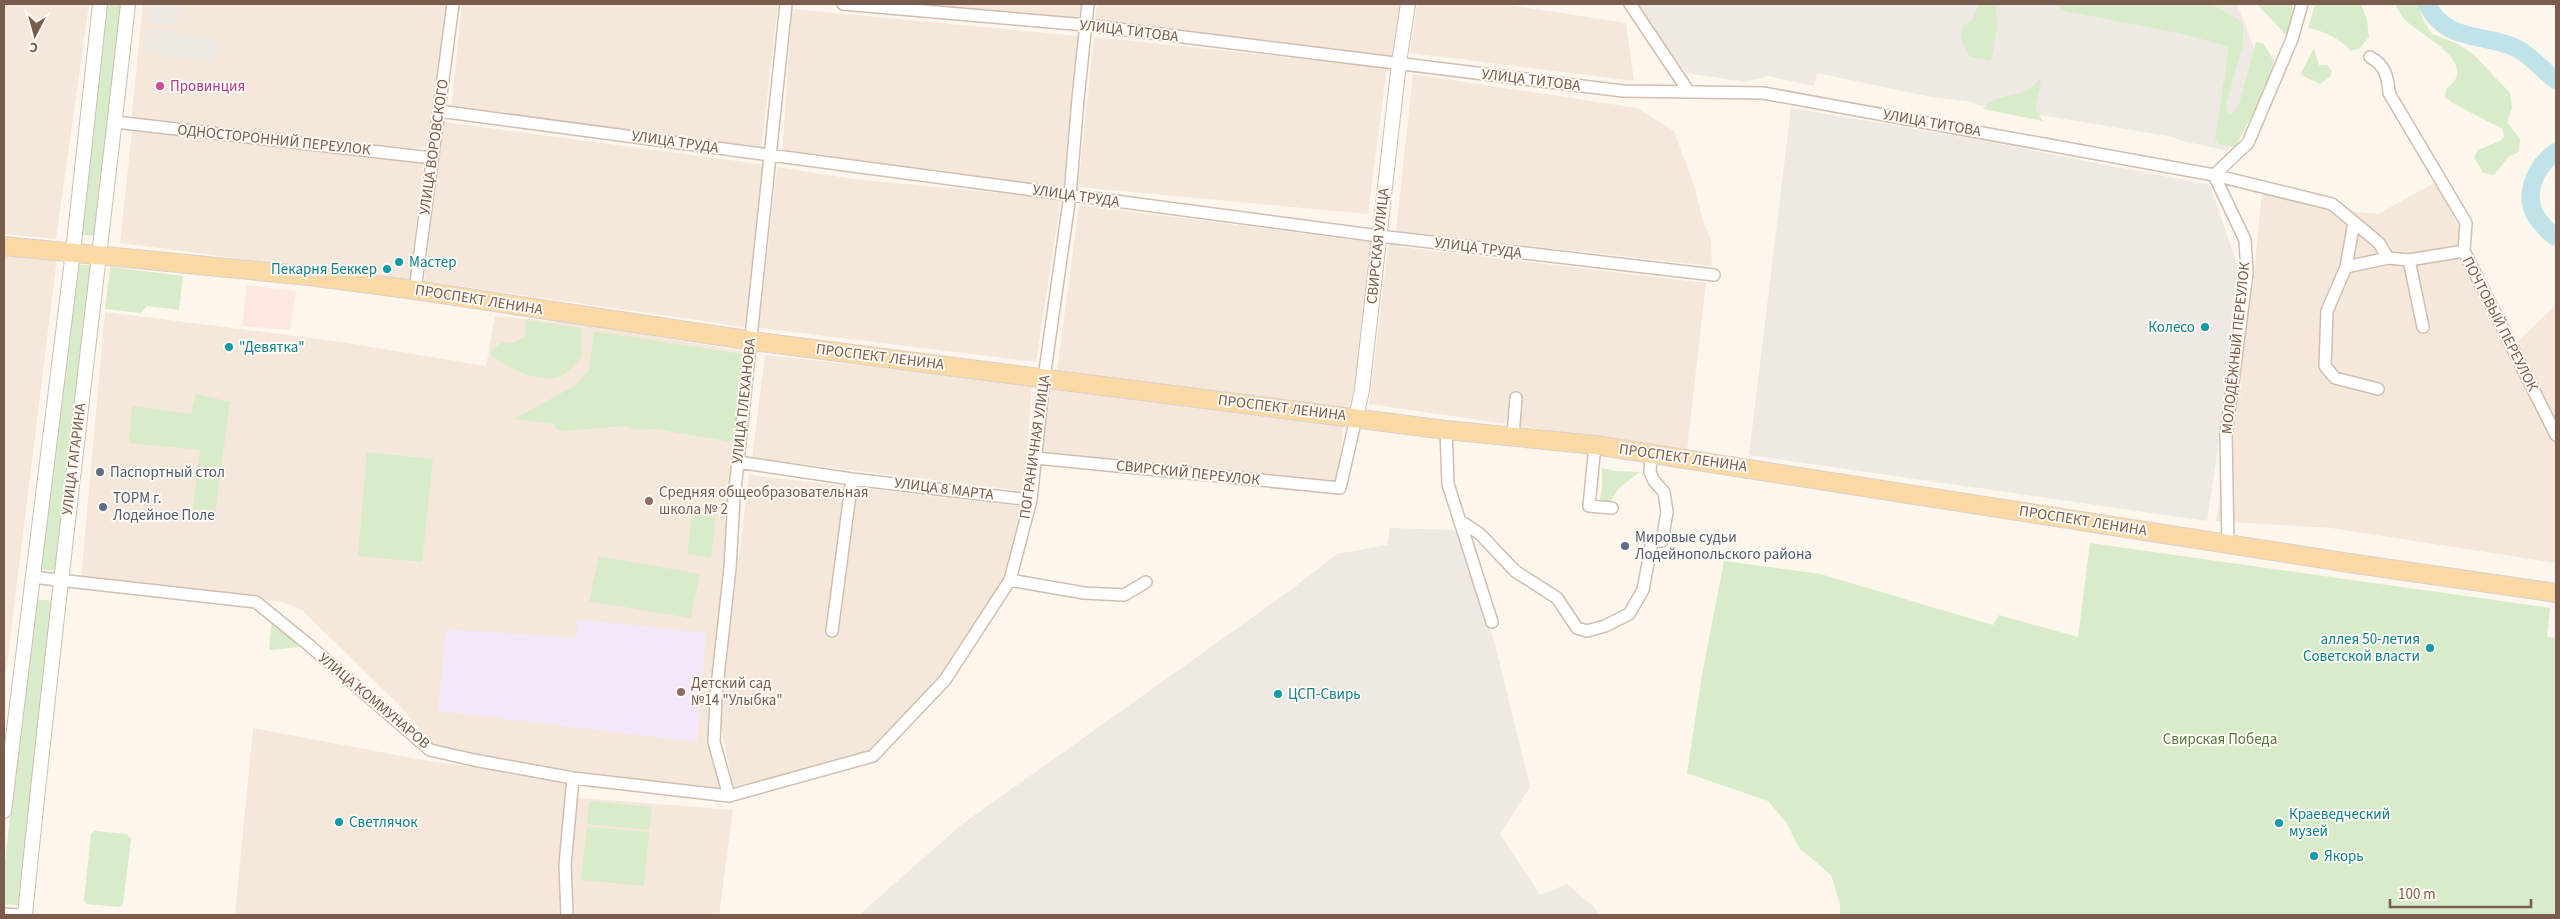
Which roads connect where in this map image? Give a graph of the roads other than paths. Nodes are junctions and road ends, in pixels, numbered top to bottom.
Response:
1 (100, 4) edge
2 (128, 4) edge
3 (453, 4) edge
4 (786, 4) edge
5 (843, 4) edge
6 (1088, 4) edge
7 (1408, 4) edge
8 (1630, 4) edge
9 (2302, 4) edge
10 (1086, 25) junction
11 (2370, 57) dead end
12 (1399, 63) junction
13 (1689, 92) junction
14 (439, 111) junction
15 (115, 122) junction
16 (769, 155) junction
17 (432, 158) junction
18 (2214, 175) junction
19 (1070, 195) junction
20 (2354, 222) junction
21 (1379, 236) junction
22 (4, 246) edge
23 (2464, 251) junction
24 (73, 252) junction
25 (100, 255) junction
26 (2388, 258) junction
27 (2409, 260) junction
28 (2346, 267) junction
29 (1714, 276) dead end
30 (415, 290) junction
31 (2423, 327) dead end
32 (750, 340) junction
33 (1044, 378) junction
34 (2378, 389) dead end
35 (1516, 398) dead end
36 (1356, 418) junction
37 (1446, 430) junction
38 (2556, 435) edge
39 (1513, 436) junction
40 (1595, 446) junction
41 (1651, 454) junction
42 (1036, 458) junction
43 (738, 462) junction
44 (852, 480) junction
45 (1340, 488) joint
46 (1031, 500) junction
47 (1612, 508) dead end
48 (1459, 520) junction
49 (2228, 544) junction
50 (32, 577) junction
51 (1010, 580) junction
52 (61, 581) junction
53 (1146, 582) dead end
54 (2556, 593) edge
55 (1492, 622) dead end
56 (832, 631) dead end
57 (573, 778) junction
58 (789, 781) joint
59 (730, 796) junction
60 (4, 811) edge
61 (4, 914) edge
62 (23, 915) edge
63 (567, 915) edge

1 - 24 street, УЛИЦА ГАГАРИНА
2 - 15 street, УЛИЦА ГАГАРИНА
3 - 14 street, УЛИЦА ВОРОВСКОГО
4 - 16 street, УЛИЦА ПЛЕХАНОВА
5 - 10 street, УЛИЦА ТИТОВА
6 - 10 street, ПОГРАНИЧНАЯ УЛИЦА
7 - 12 street, СВИРСКАЯ УЛИЦА
8 - 13 street
9 - 18 street
10 - 12 street, УЛИЦА ТИТОВА
10 - 19 street, ПОГРАНИЧНАЯ УЛИЦА
11 - 23 street, ПОЧТОВЫЙ ПЕРЕУЛОК
12 - 13 street, УЛИЦА ТИТОВА
12 - 21 street, СВИРСКАЯ УЛИЦА
13 - 18 street, УЛИЦА ТИТОВА
14 - 16 street, УЛИЦА ТРУДА
14 - 17 street, УЛИЦА ВОРОВСКОГО
15 - 17 street, ОДНОСТОРОННИЙ ПЕРЕУЛОК
15 - 25 street, УЛИЦА ГАГАРИНА
16 - 19 street, УЛИЦА ТРУДА
16 - 32 street, УЛИЦА ПЛЕХАНОВА
17 - 30 street, УЛИЦА ВОРОВСКОГО
18 - 20 street, УЛИЦА ТИТОВА
18 - 49 street, МОЛОДЁЖНЫЙ ПЕРЕУЛОК
19 - 21 street, УЛИЦА ТРУДА
19 - 33 street, ПОГРАНИЧНАЯ УЛИЦА
20 - 26 street, УЛИЦА ТИТОВА
20 - 28 street
21 - 29 street, УЛИЦА ТРУДА
21 - 36 street, СВИРСКАЯ УЛИЦА
22 - 24 main road, ПРОСПЕКТ ЛЕНИНА
23 - 27 street
23 - 38 street, ПОЧТОВЫЙ ПЕРЕУЛОК
24 - 25 main road, ПРОСПЕКТ ЛЕНИНА
24 - 50 street, УЛИЦА ГАГАРИНА
25 - 30 main road, ПРОСПЕКТ ЛЕНИНА
25 - 52 street, УЛИЦА ГАГАРИНА
26 - 27 street
26 - 28 street
27 - 31 street
28 - 34 street
30 - 32 main road, ПРОСПЕКТ ЛЕНИНА
32 - 33 main road, ПРОСПЕКТ ЛЕНИНА
32 - 43 street, УЛИЦА ПЛЕХАНОВА
33 - 36 main road, ПРОСПЕКТ ЛЕНИНА
33 - 42 street, ПОГРАНИЧНАЯ УЛИЦА
35 - 39 street
36 - 37 main road, ПРОСПЕКТ ЛЕНИНА
36 - 45 street, СВИРСКАЯ УЛИЦА
37 - 39 main road, ПРОСПЕКТ ЛЕНИНА
37 - 48 street
39 - 40 main road, ПРОСПЕКТ ЛЕНИНА
40 - 41 main road, ПРОСПЕКТ ЛЕНИНА
40 - 47 street
41 - 48 street
41 - 49 main road, ПРОСПЕКТ ЛЕНИНА
42 - 45 street, СВИРСКИЙ ПЕРЕУЛОК
42 - 46 street, ПОГРАНИЧНАЯ УЛИЦА
43 - 44 street, УЛИЦА 8 МАРТА
43 - 59 street, УЛИЦА ПЛЕХАНОВА
44 - 46 street, УЛИЦА 8 МАРТА
44 - 56 street
46 - 51 street, ПОГРАНИЧНАЯ УЛИЦА
48 - 55 street
49 - 54 main road, ПРОСПЕКТ ЛЕНИНА
50 - 52 street, УЛИЦА КОММУНАРОВ
50 - 60 street, УЛИЦА ГАГАРИНА
51 - 53 street
51 - 58 street, ПОГРАНИЧНАЯ УЛИЦА
52 - 57 street, УЛИЦА КОММУНАРОВ
52 - 62 street, УЛИЦА ГАГАРИНА
57 - 59 street, УЛИЦА КОММУНАРОВ
57 - 63 street
58 - 59 street, УЛИЦА КОММУНАРОВ
61 - 62 street

